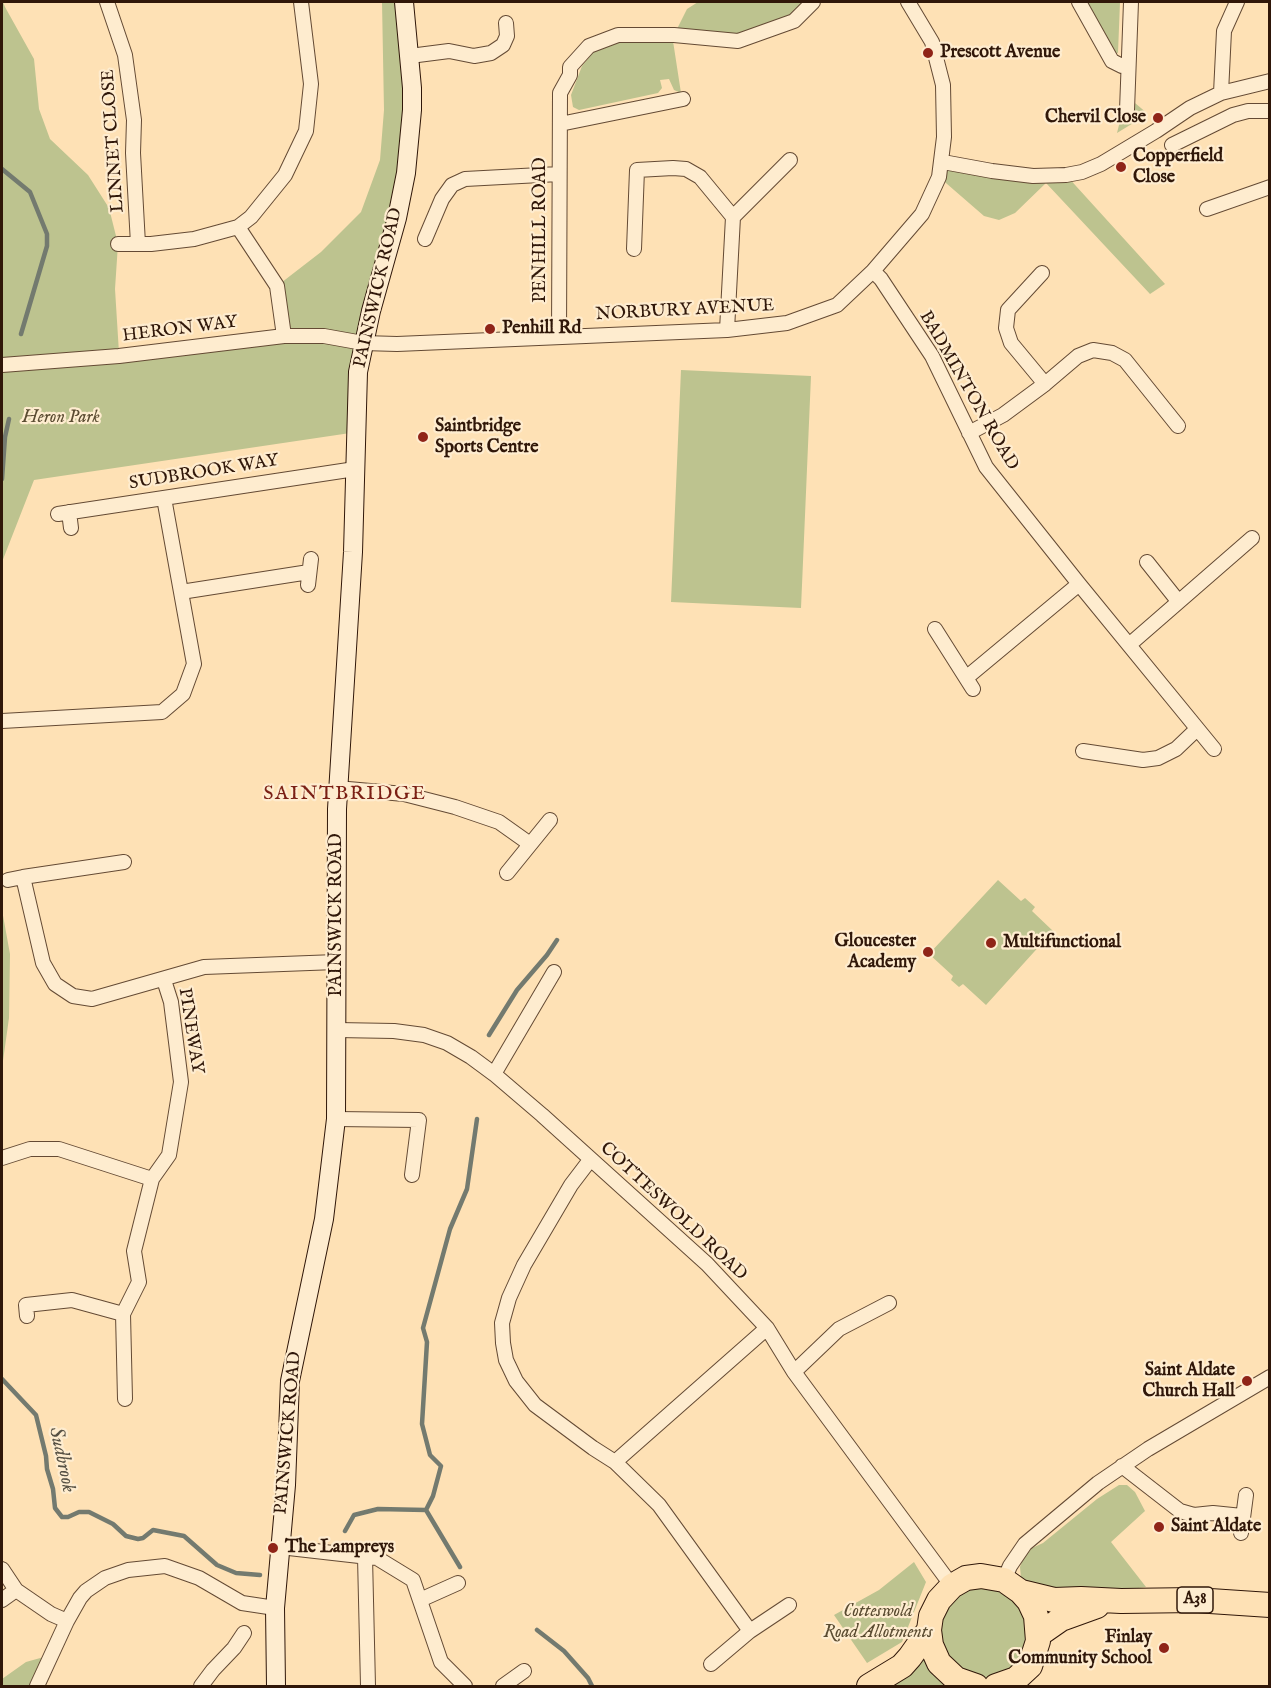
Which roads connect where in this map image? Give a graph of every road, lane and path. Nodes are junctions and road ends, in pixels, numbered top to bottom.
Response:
1 (107, 2) edge
2 (302, 2) edge
3 (404, 2) edge
4 (813, 2) edge
5 (908, 2) edge
6 (1078, 2) edge
7 (1131, 2) edge
8 (1237, 2) edge
9 (506, 23) dead end
10 (410, 56) junction
11 (1122, 66) dead end
12 (1269, 81) edge
13 (1221, 93) junction
14 (683, 99) dead end
15 (1127, 110) dead end
16 (1269, 111) edge
17 (560, 124) junction
18 (1172, 145) dead end
19 (790, 160) dead end
20 (943, 162) junction
21 (559, 174) junction
22 (1269, 187) edge
23 (1207, 209) dead end
24 (733, 217) junction
25 (238, 227) junction
26 (425, 239) dead end
27 (118, 244) dead end
28 (138, 244) junction
29 (634, 249) dead end
30 (873, 271) junction
31 (1042, 273) dead end
32 (727, 330) junction
33 (284, 336) junction
34 (559, 336) junction
35 (363, 343) junction
36 (2, 365) edge
37 (1045, 384) junction
38 (1178, 426) dead end
39 (969, 433) junction
40 (355, 469) junction
41 (164, 498) junction
42 (71, 528) dead end
43 (1252, 538) dead end
44 (1147, 562) dead end
45 (310, 572) dead end
46 (1079, 584) junction
47 (181, 592) junction
48 (1178, 601) junction
49 (935, 629) dead end
50 (1129, 645) junction
51 (2, 721) edge
52 (1197, 729) junction
53 (1214, 749) dead end
54 (1083, 752) dead end
55 (337, 788) junction
56 (550, 820) dead end
57 (530, 844) junction
58 (124, 862) dead end
59 (507, 873) dead end
60 (23, 877) junction
61 (8, 880) dead end
62 (336, 962) junction
63 (554, 972) dead end
64 (164, 980) junction
65 (337, 1030) junction
66 (494, 1074) junction
67 (336, 1119) junction
68 (2, 1158) edge
69 (590, 1160) junction
70 (412, 1175) dead end
71 (152, 1179) junction
72 (889, 1303) dead end
73 (123, 1314) junction
74 (27, 1316) dead end
75 (767, 1328) junction
76 (794, 1372) junction
77 (1269, 1377) edge
78 (125, 1399) dead end
79 (615, 1461) junction
80 (1122, 1466) junction
81 (1246, 1495) dead end
82 (1242, 1516) junction
83 (1241, 1533) dead end
84 (279, 1547) junction
85 (365, 1557) junction
86 (2, 1569) edge
87 (458, 1583) dead end
88 (952, 1586) junction
89 (1013, 1586) junction
90 (16, 1590) junction
91 (2, 1600) edge
92 (420, 1600) junction
93 (1121, 1601) junction
94 (789, 1605) dead end
95 (1269, 1605) edge
96 (275, 1608) junction
97 (67, 1621) junction
98 (929, 1630) junction
99 (750, 1631) junction
100 (244, 1634) dead end
101 (1038, 1635) junction
102 (711, 1664) dead end
103 (524, 1671) dead end
104 (1030, 1676) edge
105 (972, 1685) edge
106 (37, 1686) edge
107 (201, 1686) edge
108 (276, 1686) edge
109 (368, 1686) edge
110 (465, 1686) edge
111 (503, 1686) edge
112 (869, 1686) edge
113 (940, 1686) edge
114 (996, 1686) edge

1 - 28 street, LINNET CLOSE
2 - 25 street
3 - 10 main road, PAINSWICK ROAD
4 - 17 street, PENHILL ROAD
5 - 20 street, NORBURY AVENUE
6 - 11 street
7 - 15 street
8 - 13 street
9 - 10 street
10 - 35 main road, PAINSWICK ROAD
12 - 13 street
13 - 20 street
14 - 17 street
16 - 18 street
17 - 21 street, PENHILL ROAD
19 - 24 street
20 - 30 street, NORBURY AVENUE
21 - 26 street
21 - 34 street, PENHILL ROAD
22 - 23 street
24 - 29 street
24 - 32 street
25 - 28 street
25 - 33 street
27 - 28 street
30 - 32 street, NORBURY AVENUE
30 - 39 street, BADMINTON ROAD
31 - 37 street
32 - 34 street, NORBURY AVENUE
33 - 35 street, HERON WAY
33 - 36 street, HERON WAY
34 - 35 street, NORBURY AVENUE
35 - 40 main road, PAINSWICK ROAD
37 - 38 street
37 - 39 street
39 - 46 street, BADMINTON ROAD
40 - 41 street, SUDBROOK WAY
40 - 55 main road, PAINSWICK ROAD
41 - 42 street, SUDBROOK WAY
41 - 47 street
43 - 48 street
44 - 48 street
45 - 47 street
46 - 49 street
46 - 50 street, BADMINTON ROAD
47 - 51 street
48 - 50 street
50 - 52 street, BADMINTON ROAD
52 - 53 street, BADMINTON ROAD
52 - 54 street
55 - 57 street
55 - 62 main road, PAINSWICK ROAD
56 - 57 street
57 - 59 street
58 - 60 street
60 - 61 street
60 - 64 street
62 - 64 street
62 - 65 main road, PAINSWICK ROAD
63 - 66 street
64 - 71 street, PINEWAY
65 - 66 street, COTTESWOLD ROAD
65 - 67 main road, PAINSWICK ROAD
66 - 69 street, COTTESWOLD ROAD
67 - 70 street
67 - 84 main road, PAINSWICK ROAD
68 - 71 street
69 - 75 street, COTTESWOLD ROAD
69 - 79 street
71 - 73 street, PINEWAY
72 - 76 street
73 - 74 street
73 - 78 street, PINEWAY
75 - 76 street, COTTESWOLD ROAD
75 - 79 street
76 - 88 street, COTTESWOLD ROAD
77 - 80 street
79 - 99 street
80 - 82 street
80 - 89 street
81 - 82 street
82 - 83 street
84 - 85 street
84 - 96 main road, PAINSWICK ROAD
85 - 92 street
85 - 109 street
86 - 90 street
87 - 92 street
88 - 89 highway, A38
88 - 98 highway
89 - 93 highway, A38
89 - 101 highway
90 - 91 street
90 - 97 street
92 - 110 street
93 - 95 highway, A38
93 - 101 highway, A38
94 - 99 street
96 - 97 street
96 - 108 main road, PAINSWICK ROAD
97 - 106 street
98 - 105 highway
98 - 112 highway
99 - 102 street
100 - 107 street
101 - 104 highway
103 - 111 street
104 - 114 highway
105 - 113 highway

